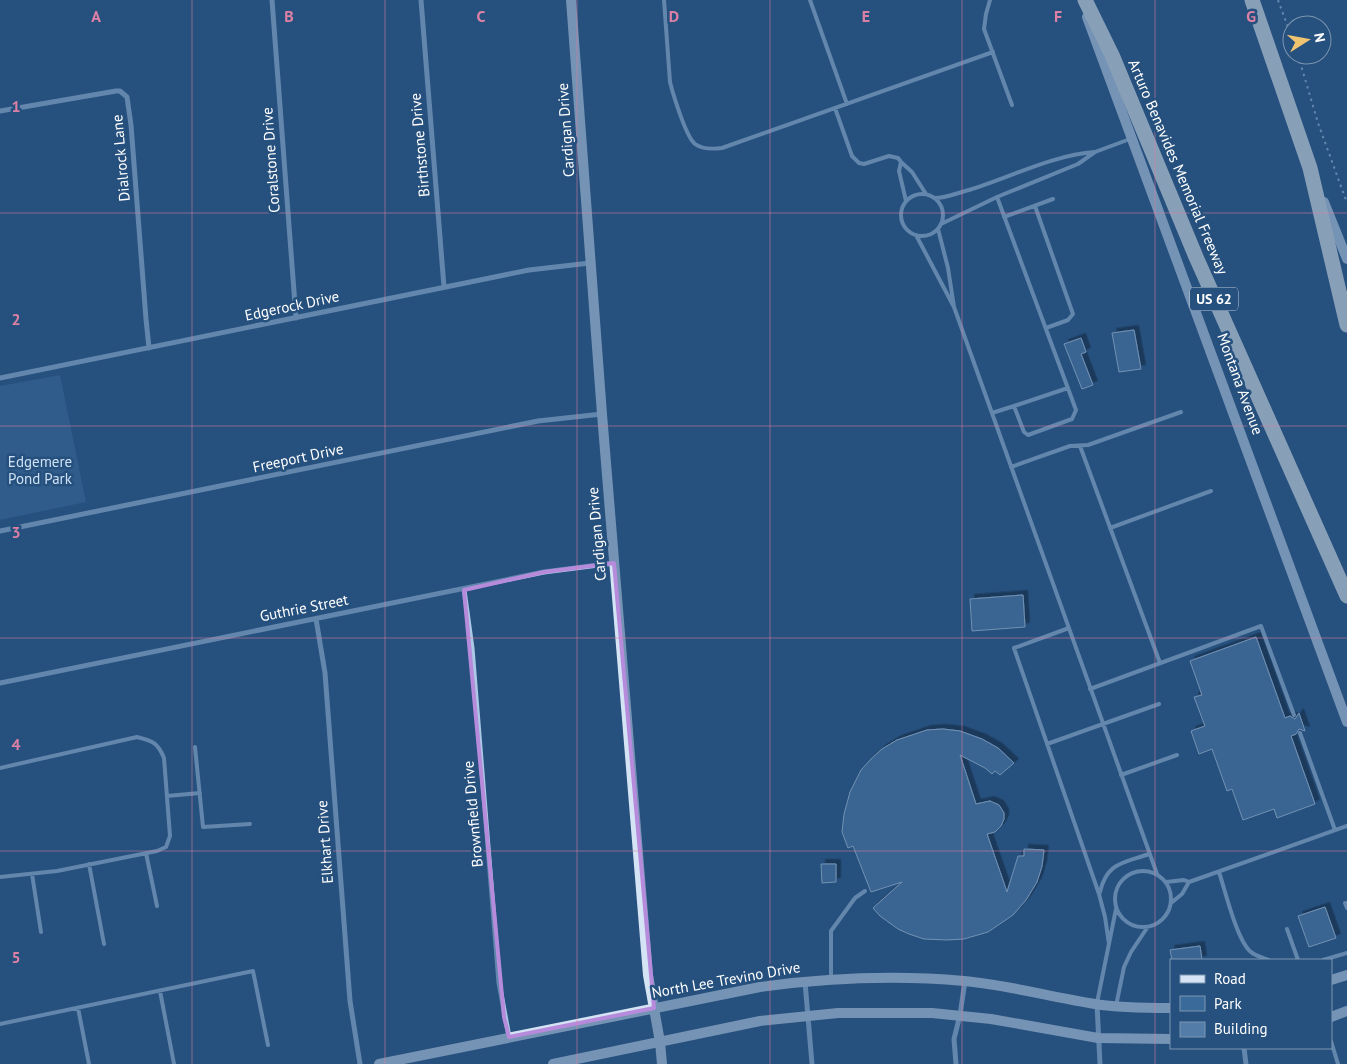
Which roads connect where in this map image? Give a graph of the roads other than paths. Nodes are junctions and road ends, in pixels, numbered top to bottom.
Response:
1 (272, 0) edge
2 (421, 0) edge
3 (571, 0) edge
4 (664, 0) edge
5 (810, 0) edge
6 (990, 0) edge
7 (1080, 0) edge
8 (1085, 0) edge
9 (1252, 0) edge
10 (993, 52) junction
11 (847, 104) junction
12 (1012, 105) dead end
13 (835, 108) junction
14 (0, 112) edge
15 (1132, 138) junction
16 (1095, 152) junction
17 (901, 162) junction
18 (1310, 168) junction
19 (926, 194) junction
20 (997, 197) junction
21 (935, 198) junction
22 (1053, 199) dead end
23 (906, 201) junction
24 (1035, 206) junction
25 (1004, 217) junction
26 (941, 224) junction
27 (938, 230) junction
28 (916, 235) junction
29 (1347, 259) edge
30 (590, 263) junction
31 (444, 288) junction
32 (954, 307) junction
33 (296, 318) junction
34 (1347, 325) edge
35 (1046, 328) junction
36 (149, 348) junction
37 (0, 378) edge
38 (1068, 388) junction
39 (1014, 406) junction
40 (1181, 412) dead end
41 (992, 413) junction
42 (602, 414) junction
43 (1080, 446) junction
44 (1011, 467) junction
45 (1210, 491) dead end
46 (1110, 528) junction
47 (0, 531) edge
48 (614, 563) junction
49 (464, 590) junction
50 (1347, 596) edge
51 (316, 619) junction
52 (1069, 628) junction
53 (1160, 663) junction
54 (0, 683) edge
55 (1090, 689) junction
56 (1159, 704) dead end
57 (1294, 715) dead end
58 (1347, 722) edge
59 (1103, 724) junction
60 (1300, 733) dead end
61 (1047, 744) junction
62 (195, 747) dead end
63 (1177, 755) dead end
64 (0, 768) edge
65 (1121, 775) junction
66 (200, 793) junction
67 (167, 796) junction
68 (250, 824) dead end
69 (1347, 826) edge
70 (1335, 830) junction
71 (146, 853) junction
72 (1149, 854) junction
73 (88, 864) junction
74 (1219, 872) junction
75 (32, 874) junction
76 (1157, 874) junction
77 (0, 877) edge
78 (1166, 882) junction
79 (1189, 882) junction
80 (865, 891) dead end
81 (1099, 894) junction
82 (1171, 903) junction
83 (1347, 903) edge
84 (157, 906) dead end
85 (1347, 908) edge
86 (1116, 909) junction
87 (1147, 928) junction
88 (1287, 929) dead end
89 (41, 932) dead end
90 (104, 944) dead end
91 (1109, 944) junction
92 (1347, 953) edge
93 (1266, 959) edge
94 (1298, 959) edge
95 (1326, 959) edge
96 (1347, 975) edge
97 (831, 980) junction
98 (1332, 980) edge
99 (805, 981) junction
100 (965, 981) junction
101 (160, 991) junction
102 (1097, 1004) junction
103 (1116, 1006) junction
104 (78, 1008) junction
105 (654, 1008) junction
106 (1170, 1008) edge
107 (1347, 1011) edge
108 (960, 1015) junction
109 (808, 1016) junction
110 (1332, 1017) edge
111 (0, 1024) edge
112 (509, 1037) junction
113 (1098, 1038) junction
114 (1170, 1039) edge
115 (660, 1042) junction
116 (1332, 1044) edge
117 (268, 1045) dead end
118 (1244, 1049) edge
119 (89, 1064) edge
120 (174, 1064) edge
121 (360, 1064) edge
122 (379, 1064) edge
123 (554, 1064) edge
124 (662, 1064) edge
125 (812, 1064) edge
126 (956, 1064) edge
127 (1100, 1064) edge
128 (1246, 1064) edge
129 (1338, 1064) edge

1 - 33 street, Coralstone Drive
2 - 31 street, Birthstone Drive
3 - 30 main road, Cardigan Drive
4 - 13 lane
5 - 11 lane
6 - 10 lane
7 - 15 main road, Montana Avenue
8 - 50 highway, Arturo Benavides Memorial Freeway / US 62
9 - 18 highway
10 - 11 lane
10 - 12 lane
11 - 13 lane
13 - 17 lane
14 - 36 street, Dialrock Lane
15 - 16 lane
15 - 58 main road, Montana Avenue
16 - 20 lane
16 - 21 lane
17 - 19 lane
17 - 23 lane
18 - 29 main road
18 - 34 highway
19 - 21 lane
19 - 23 lane
20 - 25 lane
20 - 26 lane
21 - 26 lane
22 - 24 lane
23 - 28 lane
24 - 25 lane
24 - 35 lane
25 - 35 lane
26 - 27 lane
27 - 28 lane
27 - 32 lane
28 - 32 lane
30 - 31 street, Edgerock Drive
30 - 42 main road, Cardigan Drive
31 - 33 street, Edgerock Drive
32 - 41 lane
33 - 36 street, Edgerock Drive
35 - 38 lane
36 - 37 street, Edgerock Drive
38 - 39 lane
38 - 39 lane
39 - 41 lane
40 - 43 lane
41 - 44 lane
42 - 47 street, Freeport Drive
42 - 48 main road, Cardigan Drive
43 - 44 lane
43 - 46 lane
44 - 52 lane
45 - 46 lane
46 - 53 lane
48 - 49 street, Guthrie Street
48 - 105 main road, Cardigan Drive
49 - 51 street, Guthrie Street
49 - 112 street, Brownfield Drive
51 - 54 street, Guthrie Street
51 - 121 street, Elkhart Drive
52 - 55 lane
52 - 61 lane
53 - 55 lane
53 - 57 lane
55 - 59 lane
56 - 59 lane
59 - 61 lane
59 - 65 lane
60 - 70 lane
61 - 81 lane
62 - 66 lane
63 - 65 lane
64 - 67 lane
65 - 72 lane
66 - 67 lane
66 - 68 lane
67 - 71 lane
69 - 70 lane
70 - 74 lane
71 - 73 lane
71 - 84 lane
72 - 76 lane
72 - 81 lane
73 - 75 lane
73 - 90 lane
74 - 79 lane
74 - 93 lane
75 - 77 lane
75 - 89 lane
76 - 78 lane
76 - 86 lane
78 - 79 lane
78 - 82 lane
79 - 82 lane
80 - 97 lane
81 - 91 lane
82 - 87 lane
83 - 85 lane
86 - 87 lane
86 - 91 lane
87 - 103 lane
88 - 94 lane
91 - 102 lane
92 - 95 lane
96 - 98 main road
97 - 99 main road, North Lee Trevino Drive
97 - 100 main road, North Lee Trevino Drive
99 - 105 main road, North Lee Trevino Drive
99 - 109 street
100 - 102 main road, North Lee Trevino Drive
100 - 108 street
101 - 104 lane
101 - 117 lane
101 - 120 lane
102 - 103 main road, North Lee Trevino Drive
102 - 113 street
103 - 106 main road, North Lee Trevino Drive
104 - 111 lane
104 - 119 lane
105 - 112 main road, North Lee Trevino Drive
105 - 115 main road, Cardigan Drive
107 - 110 main road
108 - 109 main road
108 - 113 main road
108 - 126 street
109 - 115 main road
109 - 125 street
112 - 122 main road, North Lee Trevino Drive
113 - 114 main road
113 - 127 street
115 - 123 main road
115 - 124 main road, Cardigan Drive
116 - 129 lane
118 - 128 street

